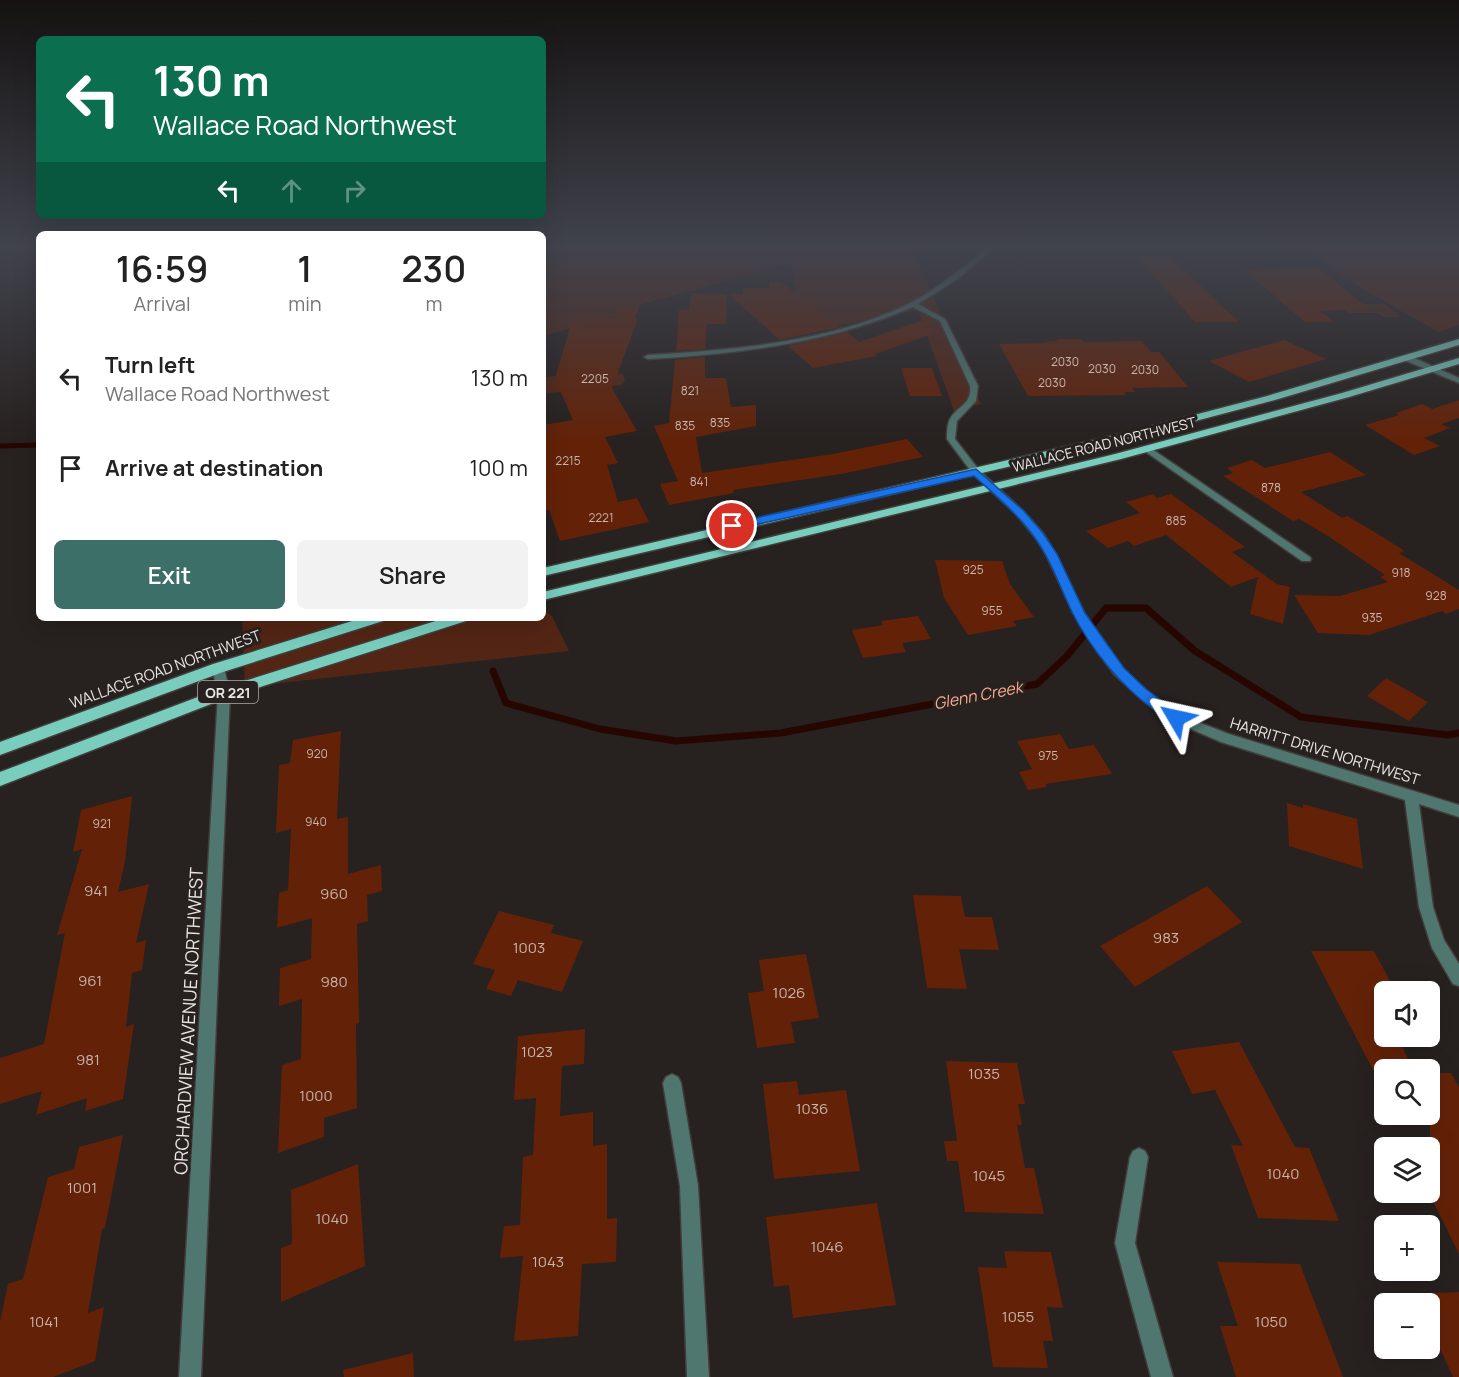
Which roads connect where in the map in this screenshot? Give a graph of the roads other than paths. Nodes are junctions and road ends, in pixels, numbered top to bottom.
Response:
1 (890, 312) edge
2 (928, 312) edge
3 (1459, 342) edge
4 (648, 357) dead end
5 (1407, 358) junction
6 (1459, 361) edge
7 (1432, 369) junction
8 (1459, 381) edge
9 (1149, 450) junction
10 (976, 472) junction
11 (993, 488) junction
12 (1306, 559) dead end
13 (546, 571) edge
14 (546, 595) edge
15 (368, 621) edge
16 (452, 621) edge
17 (218, 668) junction
18 (224, 693) junction
19 (0, 748) edge
20 (0, 779) edge
21 (1411, 795) junction
22 (1459, 811) edge
23 (1459, 978) edge
24 (672, 1083) dead end
25 (1139, 1157) dead end
26 (190, 1377) edge
27 (698, 1377) edge
28 (1162, 1377) edge

1 - 4 street
2 - 10 street, HARRITT DRIVE NORTHWEST
3 - 5 main road, WALLACE ROAD NORTHWEST
5 - 7 street
5 - 10 main road, WALLACE ROAD NORTHWEST
6 - 7 main road, WALLACE ROAD NORTHWEST
7 - 8 street
7 - 9 main road, WALLACE ROAD NORTHWEST
9 - 11 main road, WALLACE ROAD NORTHWEST
9 - 12 street
10 - 11 street, HARRITT DRIVE NORTHWEST
10 - 13 main road, WALLACE ROAD NORTHWEST
11 - 14 main road, WALLACE ROAD NORTHWEST
11 - 21 street, HARRITT DRIVE NORTHWEST
15 - 17 main road, WALLACE ROAD NORTHWEST / OR 221
16 - 18 main road, OR 221
17 - 18 street, ORCHARDVIEW AVENUE NORTHWEST
17 - 19 main road, WALLACE ROAD NORTHWEST / OR 221
18 - 20 main road, OR 221
18 - 26 street, ORCHARDVIEW AVENUE NORTHWEST
21 - 22 street, HARRITT DRIVE NORTHWEST
21 - 23 street
24 - 27 street
25 - 28 street

